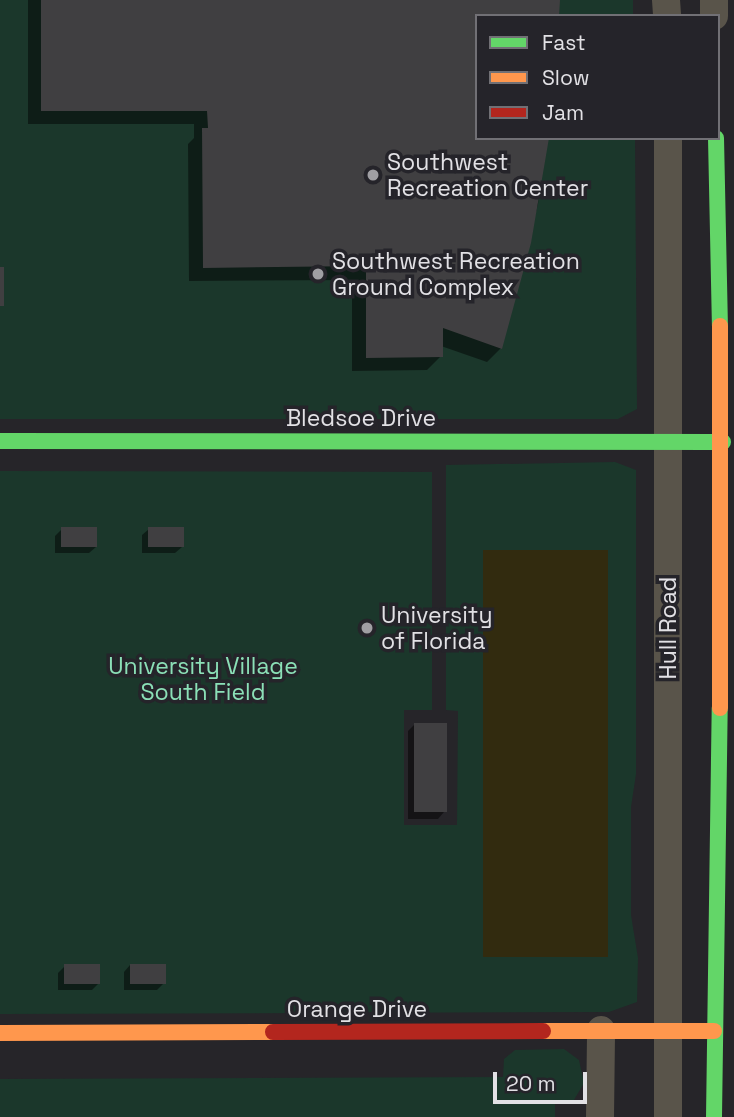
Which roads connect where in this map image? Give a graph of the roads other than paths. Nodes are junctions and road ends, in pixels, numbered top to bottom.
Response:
1 (668, 140) edge
2 (716, 140) edge
3 (0, 441) edge
4 (669, 441) junction
5 (723, 442) junction
6 (601, 1030) junction
7 (667, 1031) junction
8 (714, 1031) junction
9 (0, 1033) edge
10 (600, 1117) edge
11 (667, 1117) edge
12 (714, 1117) edge

1 - 4 street, Hull Road
2 - 5 street
3 - 4 street, Bledsoe Drive
4 - 5 street, Bledsoe Drive
4 - 7 street, Hull Road
5 - 8 street
6 - 7 street, Orange Drive
6 - 9 street, Orange Drive
6 - 10 street
7 - 8 street, Orange Drive
7 - 11 street, Hull Road
8 - 12 street

